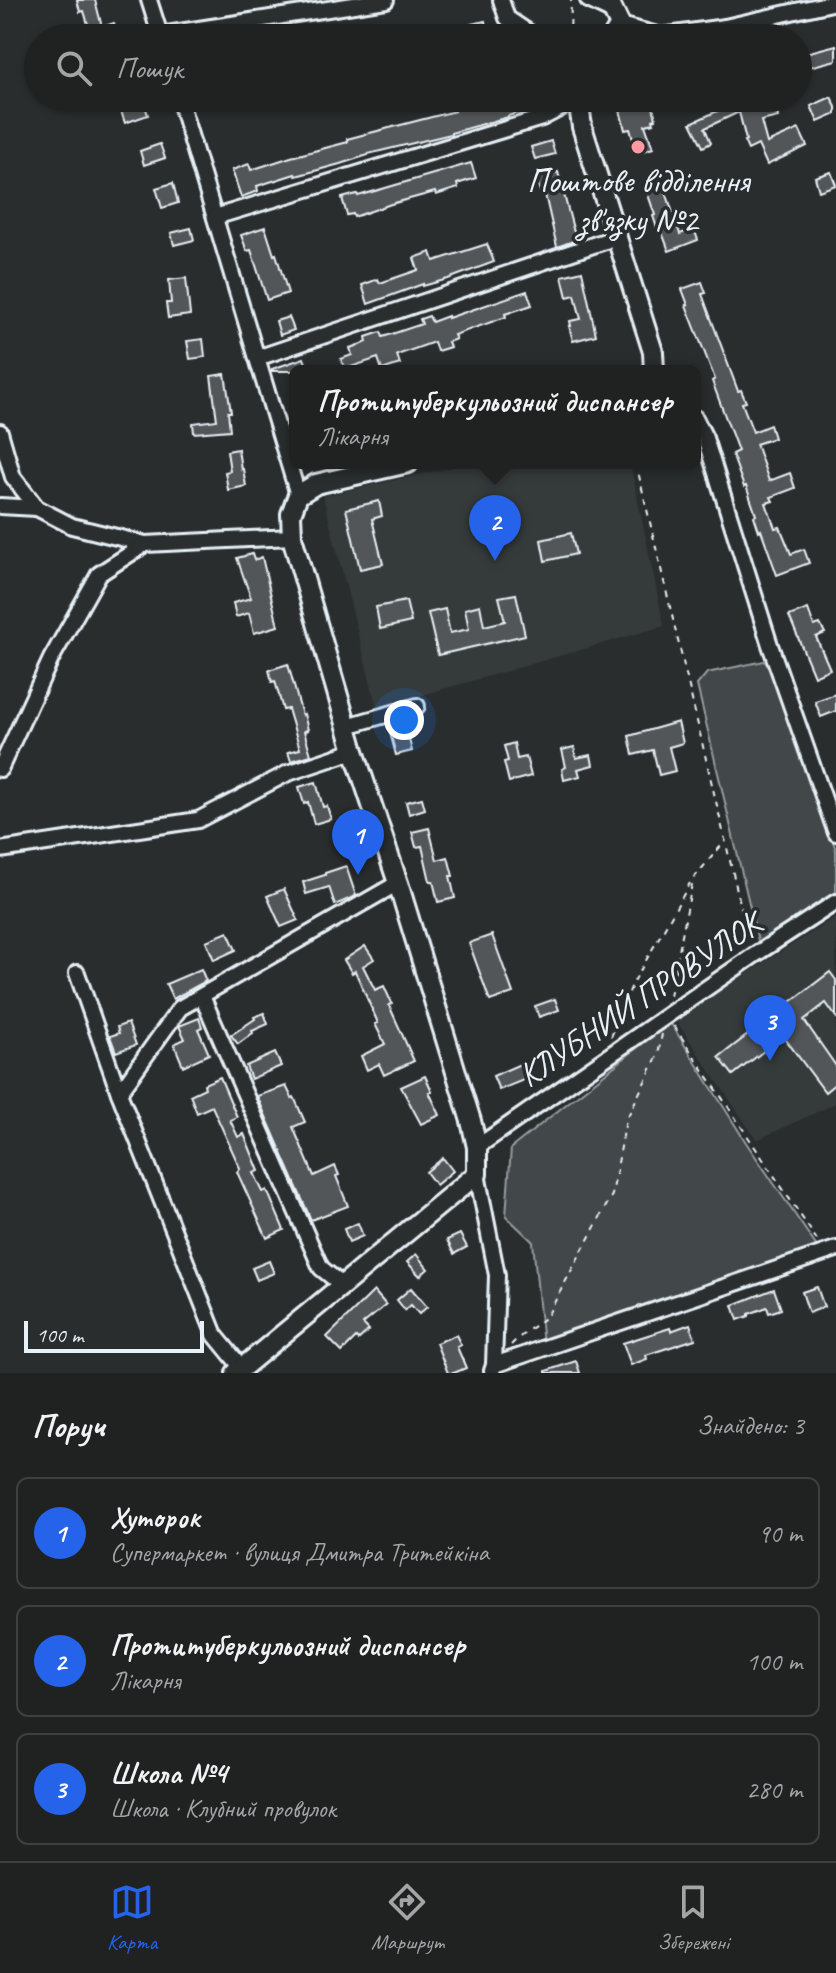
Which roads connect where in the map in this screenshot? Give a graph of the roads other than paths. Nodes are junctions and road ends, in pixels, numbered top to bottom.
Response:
1 (149, 0) edge
2 (386, 0) edge
3 (501, 0) edge
4 (588, 0) edge
5 (836, 2) edge
6 (613, 19) edge
7 (157, 24) edge
8 (240, 24) edge
9 (516, 24) edge
10 (738, 24) edge
11 (183, 112) edge
12 (553, 112) edge
13 (580, 112) edge
14 (215, 217) junction
15 (617, 237) junction
16 (257, 358) junction
17 (654, 362) edge
18 (701, 430) edge
19 (0, 432) edge
20 (289, 465) edge
21 (290, 469) edge
22 (382, 469) edge
23 (298, 495) junction
24 (0, 506) edge
25 (37, 508) junction
26 (292, 537) junction
27 (145, 544) junction
28 (417, 706) dead end
29 (347, 726) junction
30 (354, 751) junction
31 (0, 769) edge
32 (836, 833) edge
33 (0, 850) edge
34 (398, 883) junction
35 (836, 902) edge
36 (77, 973) dead end
37 (202, 996) junction
38 (119, 1093) junction
39 (477, 1147) junction
40 (477, 1174) junction
41 (830, 1250) edge
42 (342, 1285) junction
43 (492, 1369) edge
44 (239, 1370) edge

1 - 7 street
2 - 8 street
3 - 9 street
4 - 6 street
5 - 10 street
11 - 14 street
12 - 14 street
13 - 15 main road
14 - 16 street
15 - 16 street
15 - 17 main road
16 - 20 street
18 - 32 street
19 - 25 street
21 - 23 street
22 - 23 main road
23 - 26 main road
24 - 25 street
25 - 27 street
26 - 27 street
26 - 29 main road
27 - 31 street
28 - 29 street
29 - 30 main road
30 - 33 street
30 - 34 main road
34 - 37 street
34 - 39 main road
35 - 39 street, КЛУБНИЙ ПРОВУЛОК
36 - 38 street
37 - 38 street
37 - 42 street
38 - 44 street
39 - 40 main road
40 - 42 main road
40 - 43 street
41 - 43 street
42 - 44 main road

